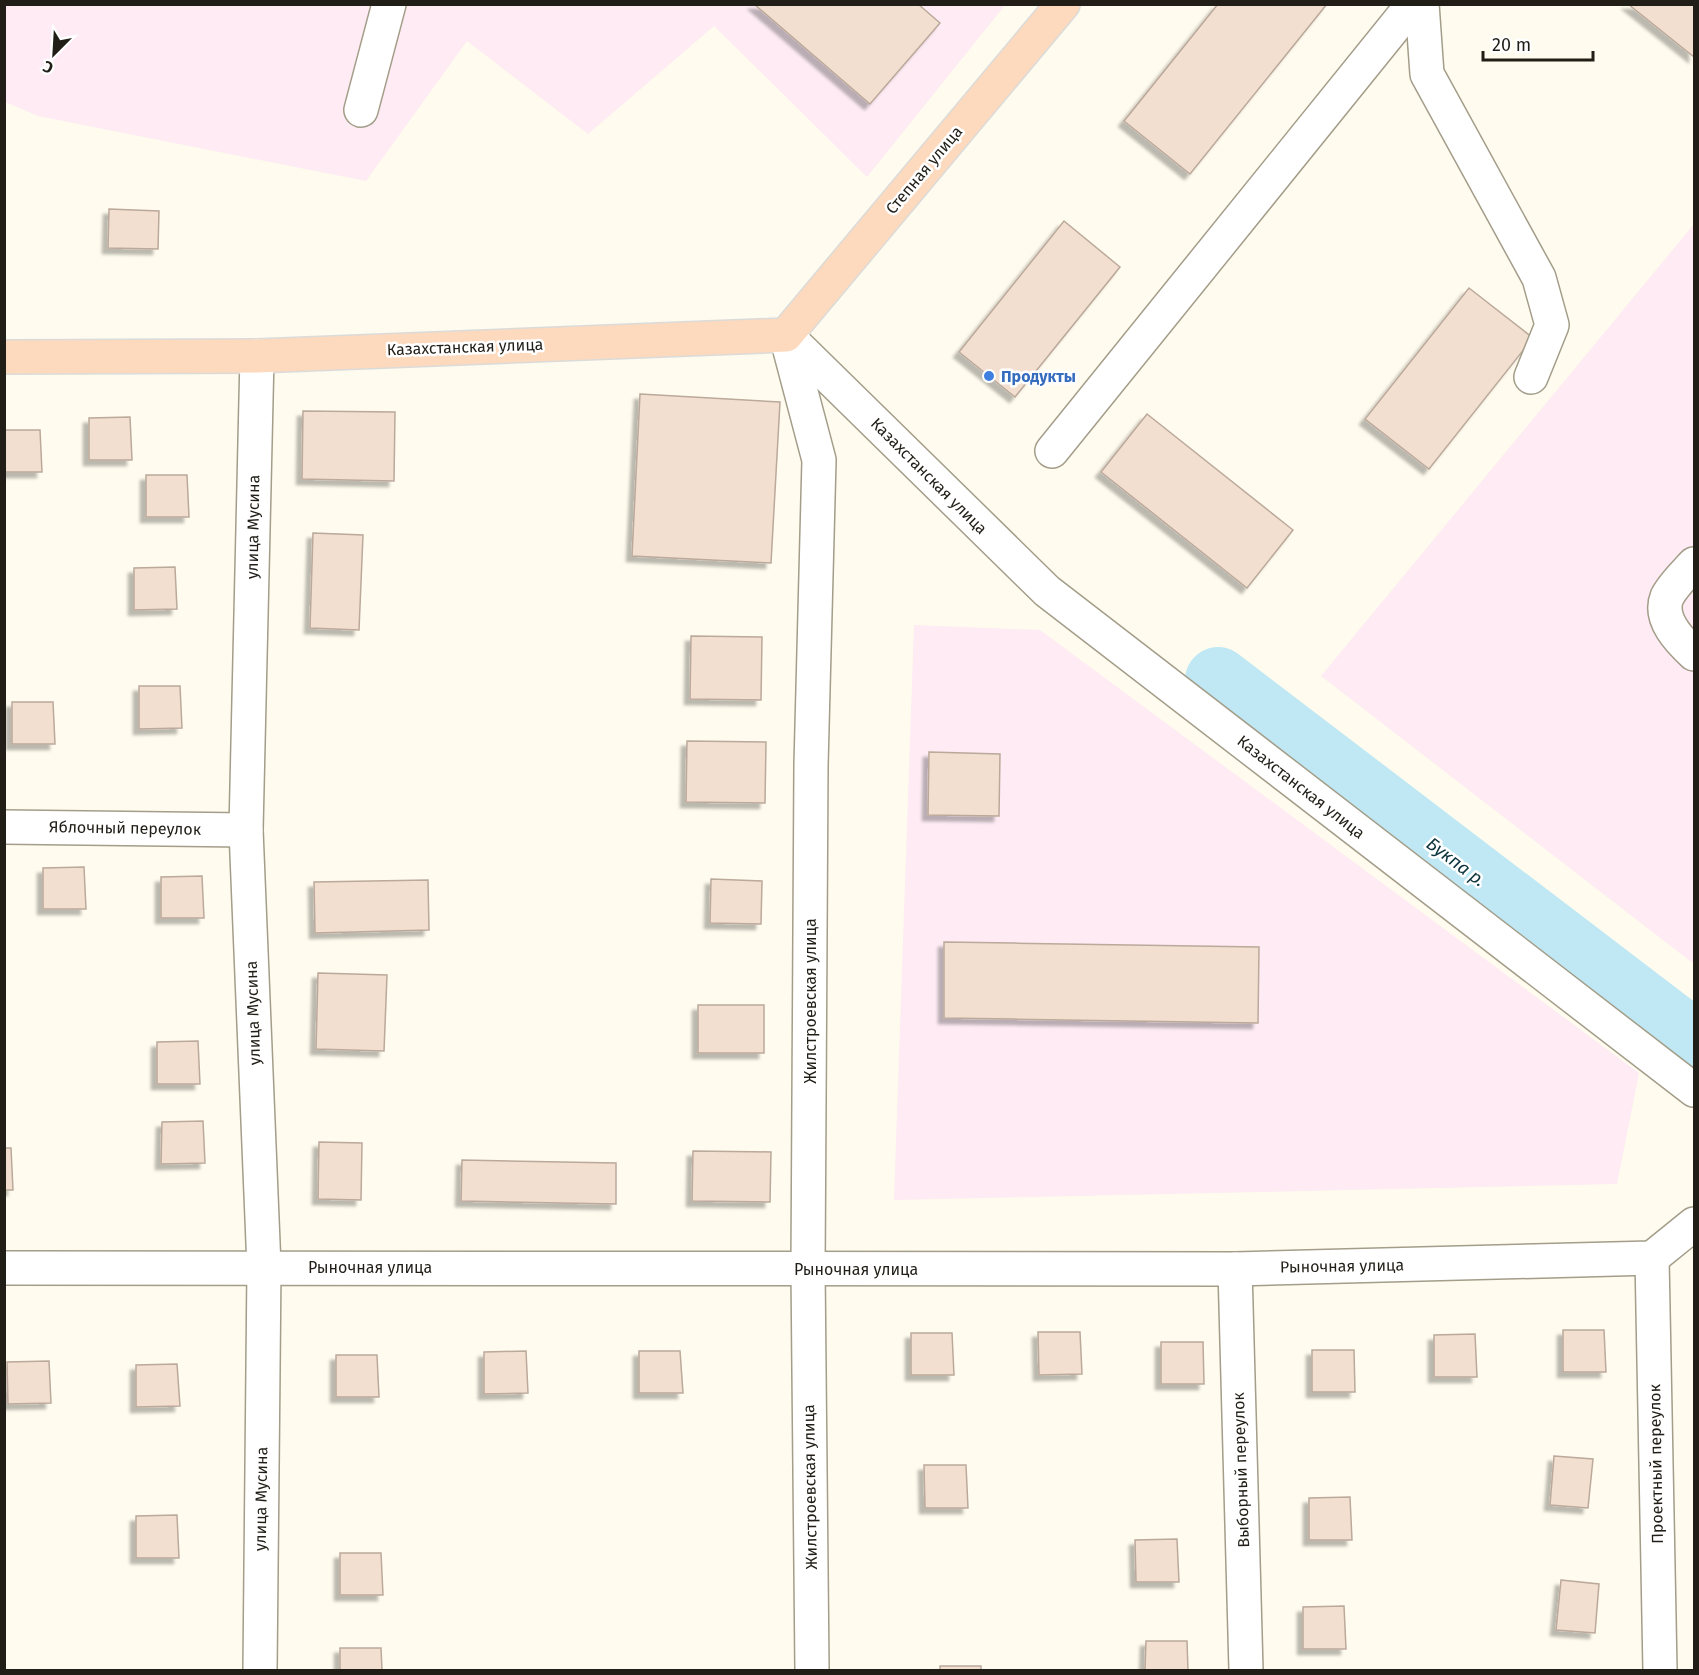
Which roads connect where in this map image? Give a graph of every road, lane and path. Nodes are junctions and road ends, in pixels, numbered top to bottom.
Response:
1 (389, 4) edge
2 (1063, 4) edge
3 (1413, 4) edge
4 (1422, 4) edge
5 (361, 110) dead end
6 (786, 335) junction
7 (257, 356) junction
8 (4, 357) edge
9 (1531, 377) dead end
10 (1052, 451) dead end
11 (1695, 564) edge
12 (1695, 654) edge
13 (4, 827) edge
14 (246, 830) junction
15 (1695, 1090) edge
16 (1695, 1224) edge
17 (1652, 1258) junction
18 (264, 1267) junction
19 (4, 1268) edge
20 (808, 1269) junction
21 (1235, 1269) junction
22 (260, 1671) edge
23 (812, 1671) edge
24 (1246, 1671) edge
25 (1660, 1671) edge

1 - 5 street
2 - 6 main road, Степная улица
3 - 10 street
4 - 9 street
6 - 7 main road, Казахстанская улица
6 - 15 street, Казахстанская улица
6 - 20 street, Жилстроевская улица
7 - 8 main road, Казахстанская улица
7 - 14 street, улица Мусина
11 - 12 street
13 - 14 street, Яблочный переулок
14 - 18 street, улица Мусина
16 - 17 street
17 - 21 street, Рыночная улица
17 - 25 street, Проектный переулок
18 - 19 street, Рыночная улица
18 - 20 street, Рыночная улица
18 - 22 street, улица Мусина
20 - 21 street, Рыночная улица
20 - 23 street, Жилстроевская улица
21 - 24 street, Выборный переулок

